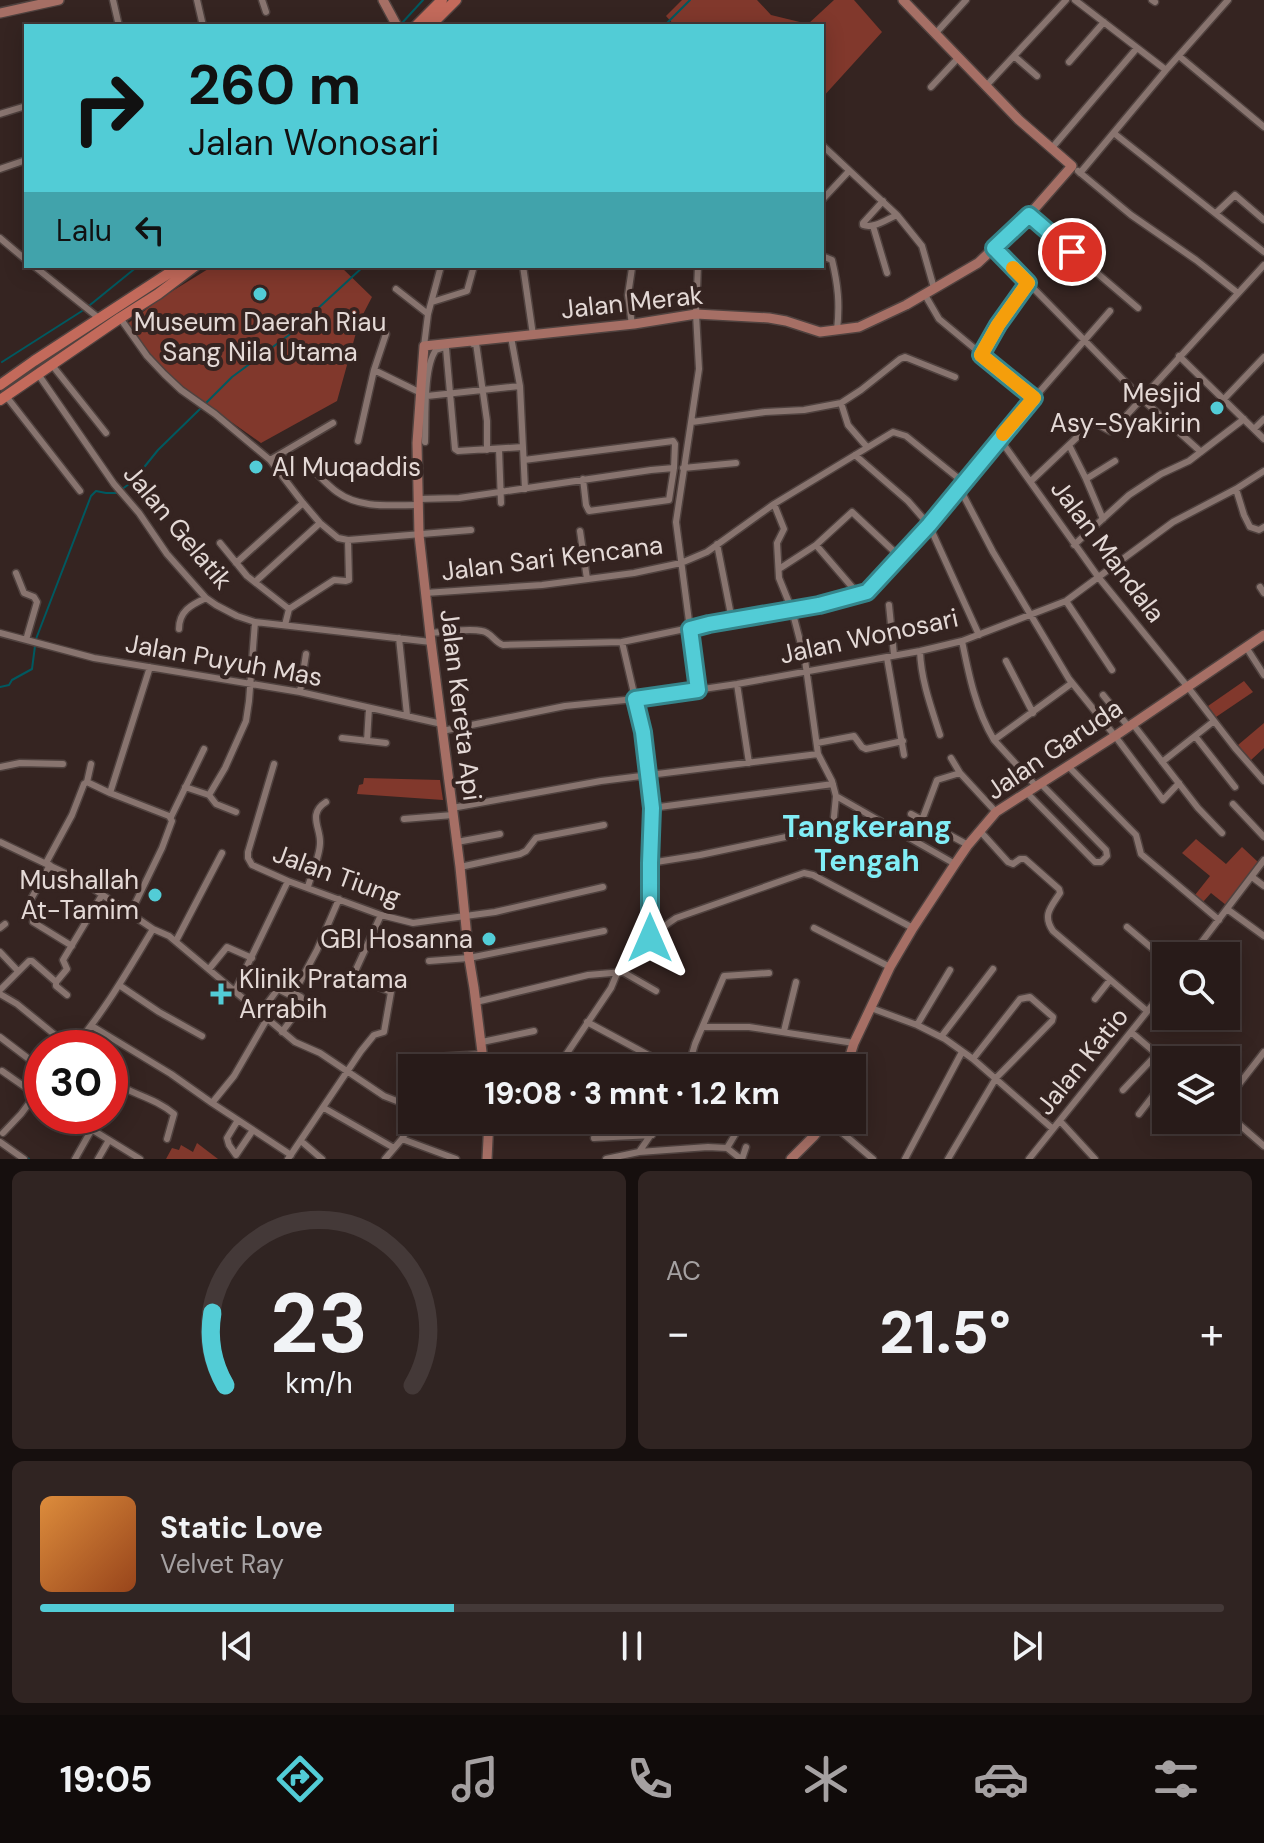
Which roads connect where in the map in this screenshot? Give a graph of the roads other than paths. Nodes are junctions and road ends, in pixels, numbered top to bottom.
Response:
1 (59, 0) edge
2 (113, 0) edge
3 (197, 0) edge
4 (262, 0) edge
5 (383, 0) edge
6 (442, 0) edge
7 (456, 0) edge
8 (966, 0) edge
9 (1066, 0) edge
10 (1075, 0) edge
11 (905, 1) edge
12 (1226, 1) edge
13 (266, 12) dead end
14 (0, 13) edge
15 (1104, 22) junction
16 (119, 24) edge
17 (203, 24) edge
18 (396, 24) edge
19 (418, 24) edge
20 (432, 24) edge
21 (935, 34) junction
22 (1137, 48) junction
23 (1014, 56) junction
24 (1179, 56) junction
25 (959, 57) junction
26 (1069, 62) dead end
27 (1166, 70) junction
28 (1037, 76) dead end
29 (986, 86) junction
30 (931, 87) dead end
31 (24, 107) edge
32 (1264, 112) edge
33 (0, 114) edge
34 (1256, 120) junction
35 (1264, 127) edge
36 (1115, 134) junction
37 (824, 147) edge
38 (1051, 149) junction
39 (24, 161) edge
40 (0, 169) edge
41 (1076, 170) junction
42 (849, 171) junction
43 (824, 198) edge
44 (883, 201) junction
45 (1216, 213) junction
46 (897, 215) junction
47 (1029, 215) junction
48 (1264, 220) edge
49 (873, 226) junction
50 (0, 238) edge
51 (994, 248) junction
52 (1264, 252) edge
53 (824, 257) edge
54 (24, 258) edge
55 (1264, 265) edge
56 (36, 268) edge
57 (177, 268) edge
58 (192, 268) edge
59 (440, 268) edge
60 (473, 268) edge
61 (523, 268) edge
62 (632, 268) edge
63 (698, 268) edge
64 (887, 273) dead end
65 (1028, 283) junction
66 (934, 288) junction
67 (396, 289) dead end
68 (1238, 293) junction
69 (925, 295) junction
70 (432, 302) junction
71 (1138, 308) dead end
72 (1110, 311) dead end
73 (428, 314) junction
74 (696, 314) junction
75 (120, 318) junction
76 (100, 319) junction
77 (632, 325) junction
78 (837, 330) junction
79 (386, 334) dead end
80 (533, 335) junction
81 (511, 337) junction
82 (1084, 340) junction
83 (424, 346) junction
84 (446, 348) junction
85 (981, 355) junction
86 (1179, 356) junction
87 (1264, 357) edge
88 (52, 365) junction
89 (374, 370) junction
90 (38, 374) junction
91 (955, 377) dead end
92 (0, 385) edge
93 (520, 386) junction
94 (483, 390) junction
95 (451, 394) junction
96 (424, 395) junction
97 (3, 398) edge
98 (1034, 398) junction
99 (1142, 399) junction
100 (1224, 399) junction
101 (841, 403) junction
102 (1244, 419) junction
103 (1264, 419) edge
104 (692, 422) junction
105 (333, 423) dead end
106 (1254, 429) junction
107 (106, 433) dead end
108 (999, 438) junction
109 (1264, 439) edge
110 (358, 441) dead end
111 (425, 442) dead end
112 (1069, 445) junction
113 (523, 447) junction
114 (867, 447) junction
115 (499, 449) junction
116 (487, 450) junction
117 (1201, 452) junction
118 (855, 455) junction
119 (270, 460) junction
120 (524, 460) junction
121 (1115, 461) dead end
122 (736, 463) dead end
123 (309, 466) dead end
124 (674, 468) junction
125 (683, 468) junction
126 (1264, 471) edge
127 (583, 479) junction
128 (1086, 479) junction
129 (1031, 481) junction
130 (961, 484) junction
131 (525, 489) junction
132 (1236, 489) junction
133 (80, 491) dead end
134 (501, 492) junction
135 (418, 502) junction
136 (303, 503) junction
137 (501, 503) dead end
138 (774, 504) junction
139 (1103, 519) junction
140 (320, 523) junction
141 (929, 525) junction
142 (1264, 527) edge
143 (471, 530) dead end
144 (580, 531) dead end
145 (419, 535) junction
146 (348, 540) junction
147 (220, 543) dead end
148 (717, 544) junction
149 (816, 545) junction
150 (1074, 545) junction
151 (900, 557) junction
152 (236, 563) junction
153 (681, 563) junction
154 (779, 569) junction
155 (16, 573) dead end
156 (1099, 578) junction
157 (587, 579) junction
158 (255, 582) junction
159 (425, 593) junction
160 (859, 595) junction
161 (206, 598) junction
162 (1066, 601) junction
163 (889, 605) dead end
164 (289, 609) junction
165 (792, 610) junction
166 (1030, 615) junction
167 (732, 620) junction
168 (255, 622) junction
169 (285, 625) junction
170 (179, 629) dead end
171 (690, 629) junction
172 (0, 633) edge
173 (979, 635) junction
174 (1264, 635) edge
175 (399, 638) junction
176 (430, 638) junction
177 (29, 641) junction
178 (962, 641) junction
179 (622, 642) junction
180 (1246, 647) junction
181 (920, 651) junction
182 (306, 654) dead end
183 (890, 656) junction
184 (1006, 661) dead end
185 (150, 667) junction
186 (1112, 670) dead end
187 (806, 672) junction
188 (1264, 675) edge
189 (250, 683) junction
190 (1072, 683) junction
191 (737, 684) junction
192 (1187, 686) junction
193 (698, 690) junction
194 (300, 692) junction
195 (1103, 695) dead end
196 (635, 699) junction
197 (369, 708) junction
198 (1033, 713) junction
199 (407, 715) junction
200 (1214, 721) junction
201 (1130, 725) junction
202 (442, 728) junction
203 (940, 735) dead end
204 (1115, 736) junction
205 (1195, 736) junction
206 (342, 738) dead end
207 (994, 740) junction
208 (367, 741) junction
209 (903, 741) junction
210 (386, 743) dead end
211 (817, 743) junction
212 (204, 749) dead end
213 (818, 754) junction
214 (904, 755) dead end
215 (951, 758) dead end
216 (1162, 762) junction
217 (749, 763) junction
218 (63, 764) dead end
219 (91, 764) dead end
220 (274, 764) dead end
221 (1068, 766) junction
222 (0, 767) edge
223 (960, 773) junction
224 (649, 775) junction
225 (1264, 781) edge
226 (87, 782) junction
227 (1179, 783) junction
228 (833, 784) junction
229 (1038, 785) junction
230 (185, 787) junction
231 (1235, 787) dead end
232 (110, 793) junction
233 (1027, 793) junction
234 (209, 795) junction
235 (836, 796) junction
236 (326, 802) dead end
237 (1233, 804) dead end
238 (652, 808) junction
239 (236, 812) dead end
240 (452, 812) junction
241 (996, 812) junction
242 (911, 814) dead end
243 (171, 817) junction
244 (404, 819) dead end
245 (922, 820) junction
246 (604, 825) dead end
247 (980, 831) junction
248 (1222, 833) dead end
249 (500, 834) dead end
250 (1264, 837) edge
251 (0, 842) edge
252 (457, 842) junction
253 (968, 845) junction
254 (222, 853) dead end
255 (1264, 860) edge
256 (650, 863) junction
257 (48, 864) junction
258 (955, 864) junction
259 (460, 867) junction
260 (1252, 877) junction
261 (288, 881) junction
262 (1264, 886) edge
263 (308, 887) junction
264 (603, 887) dead end
265 (102, 895) junction
266 (339, 899) junction
267 (1227, 909) junction
268 (130, 914) junction
269 (381, 915) junction
270 (465, 916) junction
271 (1219, 920) junction
272 (1127, 927) dead end
273 (814, 928) dead end
274 (913, 928) junction
275 (153, 929) junction
276 (604, 931) dead end
277 (1264, 936) edge
278 (650, 938) junction
279 (176, 941) junction
280 (1202, 942) edge
281 (72, 946) junction
282 (1152, 948) edge
283 (0, 952) edge
284 (252, 958) junction
285 (469, 958) junction
286 (429, 961) dead end
287 (728, 966) dead end
288 (890, 967) junction
289 (209, 969) junction
290 (993, 969) dead end
291 (950, 970) dead end
292 (18, 971) junction
293 (620, 972) junction
294 (769, 973) dead end
295 (724, 976) junction
296 (1110, 980) junction
297 (56, 982) junction
298 (796, 982) dead end
299 (119, 985) junction
300 (235, 991) junction
301 (656, 991) dead end
302 (0, 992) edge
303 (294, 993) junction
304 (67, 995) dead end
305 (1095, 999) dead end
306 (476, 1002) junction
307 (1152, 1005) edge
308 (871, 1008) junction
309 (1147, 1011) junction
310 (260, 1013) junction
311 (267, 1019) junction
312 (587, 1022) junction
313 (917, 1025) junction
314 (92, 1026) junction
315 (703, 1027) junction
316 (50, 1030) edge
317 (88, 1030) edge
318 (534, 1031) dead end
319 (784, 1031) junction
320 (282, 1032) junction
321 (1131, 1032) junction
322 (202, 1036) dead end
323 (0, 1037) edge
324 (941, 1037) junction
325 (482, 1042) junction
326 (854, 1043) junction
327 (1152, 1050) edge
328 (962, 1052) junction
329 (1264, 1052) edge
330 (483, 1054) edge
331 (566, 1054) edge
332 (646, 1054) edge
333 (693, 1054) edge
334 (850, 1054) edge
335 (24, 1055) edge
336 (973, 1059) junction
337 (1152, 1059) edge
338 (2, 1071) dead end
339 (347, 1072) junction
340 (996, 1078) junction
341 (1240, 1083) edge
342 (24, 1086) edge
343 (128, 1090) edge
344 (1123, 1090) dead end
345 (1152, 1097) edge
346 (398, 1102) edge
347 (212, 1103) junction
348 (324, 1108) junction
349 (24, 1111) edge
350 (1139, 1114) dead end
351 (238, 1120) junction
352 (1060, 1121) junction
353 (1240, 1125) edge
354 (1053, 1129) junction
355 (253, 1130) junction
356 (3, 1133) dead end
357 (89, 1134) edge
358 (100, 1134) edge
359 (405, 1134) edge
360 (488, 1134) edge
361 (735, 1134) edge
362 (816, 1134) edge
363 (844, 1134) edge
364 (652, 1135) joint
365 (594, 1138) dead end
366 (167, 1139) dead end
367 (402, 1139) junction
368 (109, 1140) junction
369 (301, 1141) junction
370 (0, 1142) edge
371 (1264, 1146) edge
372 (746, 1147) dead end
373 (394, 1148) junction
374 (727, 1148) junction
375 (639, 1152) junction
376 (290, 1157) edge
377 (237, 1158) edge
378 (24, 1159) edge
379 (75, 1159) edge
380 (98, 1159) edge
381 (140, 1159) edge
382 (322, 1159) edge
383 (385, 1159) edge
384 (456, 1159) edge
385 (487, 1159) edge
386 (606, 1159) edge
387 (741, 1159) edge
388 (791, 1159) edge
389 (873, 1159) edge
390 (905, 1159) edge
391 (948, 1159) edge
392 (1029, 1159) edge
393 (1095, 1159) edge

1 - 14 street
2 - 16 street
3 - 17 street
4 - 13 street
5 - 18 street
6 - 19 main road
7 - 20 main road
8 - 21 street
9 - 23 street
10 - 15 street
11 - 21 street
12 - 24 street, Jalan Merak
15 - 22 street
15 - 26 street
21 - 25 street
22 - 27 street
22 - 38 street
23 - 28 street
23 - 29 street
24 - 27 street, Jalan Merak
24 - 34 street
25 - 29 street
25 - 30 street
27 - 36 street, Jalan Merak
29 - 38 street
31 - 33 street
32 - 34 street
34 - 35 street
36 - 41 street, Jalan Merak
36 - 45 street
37 - 42 street
38 - 41 street
39 - 40 street
41 - 47 street, Jalan Merak
41 - 68 street
42 - 43 street
42 - 44 street
44 - 46 street
44 - 49 street
45 - 48 street
45 - 52 street
46 - 49 street
46 - 66 street
47 - 51 street, Jalan Merak
47 - 71 street
49 - 64 street
50 - 54 street
51 - 65 street
51 - 66 street, Jalan Merak
53 - 78 street
55 - 68 street
56 - 76 street
57 - 76 main road
58 - 75 main road
59 - 70 street
60 - 70 street
61 - 80 street
62 - 77 street
63 - 74 street
65 - 82 street
65 - 85 street
66 - 69 street, Jalan Merak
67 - 73 street
68 - 86 street
69 - 78 street, Jalan Merak
69 - 85 street
70 - 73 street
72 - 82 street
73 - 83 street
74 - 77 street, Jalan Merak
74 - 78 street, Jalan Merak
74 - 104 street
75 - 88 main road
75 - 119 street
76 - 92 main road
77 - 80 street, Jalan Merak
79 - 89 street
80 - 81 street, Jalan Merak
81 - 83 street, Jalan Merak
81 - 93 street
82 - 98 street
82 - 99 street
83 - 96 street, Jalan Kereta Api
84 - 94 street
84 - 95 street
84 - 96 street
85 - 98 street
86 - 99 street
86 - 100 street
87 - 100 street
88 - 90 main road
88 - 107 street
89 - 96 street
89 - 110 street
90 - 97 main road
90 - 161 street, Jalan Gelatik
91 - 101 street
93 - 94 street
93 - 113 street
94 - 95 street
94 - 116 street
95 - 96 street
95 - 116 street
96 - 111 street
96 - 135 street, Jalan Kereta Api
97 - 133 street
98 - 108 street
99 - 112 street
99 - 117 street
100 - 102 street
101 - 104 street
101 - 114 street
102 - 106 street
102 - 117 street
103 - 106 street
104 - 125 street
105 - 119 street
106 - 109 street
108 - 129 street, Jalan Mandala
108 - 130 street
112 - 128 street
112 - 129 street
113 - 115 street
113 - 120 street
114 - 118 street, Jalan Sari Kencana
114 - 130 street, Jalan Sari Kencana
115 - 116 street
115 - 134 street
117 - 139 street
118 - 138 street, Jalan Sari Kencana
118 - 141 street
119 - 136 street
120 - 124 street
120 - 131 street
121 - 128 street
122 - 125 street
123 - 135 street
124 - 127 street
124 - 127 street
125 - 153 street
126 - 132 street, Jalan Wonosari
127 - 131 street
128 - 139 street
129 - 150 street, Jalan Mandala
130 - 141 street
130 - 166 street
131 - 134 street
132 - 142 street
132 - 156 street, Jalan Wonosari
134 - 135 street
134 - 137 street
135 - 145 street, Jalan Kereta Api
136 - 140 street
136 - 152 street
138 - 148 street, Jalan Sari Kencana
138 - 154 street
139 - 150 street
140 - 146 street
140 - 158 street
141 - 151 street
141 - 173 street
143 - 145 street
144 - 157 street
145 - 146 street
145 - 159 street, Jalan Kereta Api
146 - 164 street
147 - 152 street
148 - 153 street, Jalan Sari Kencana
148 - 167 street
149 - 151 street
149 - 154 street
149 - 160 street
150 - 156 street, Jalan Mandala
151 - 160 street
152 - 158 street
153 - 157 street, Jalan Sari Kencana
153 - 171 street
154 - 165 street
155 - 177 street
156 - 162 street, Jalan Wonosari
156 - 192 street, Jalan Mandala
157 - 159 street, Jalan Sari Kencana
158 - 164 street
159 - 176 street, Jalan Kereta Api
160 - 165 street, Jalan Gelatik
161 - 168 street, Jalan Gelatik
161 - 170 street
162 - 166 street, Jalan Wonosari
162 - 186 street
163 - 183 street
164 - 169 street
165 - 167 street, Jalan Gelatik
165 - 187 street
166 - 173 street, Jalan Wonosari
166 - 190 street
167 - 171 street, Jalan Gelatik
168 - 169 street, Jalan Gelatik
168 - 189 street
169 - 175 street, Jalan Gelatik
171 - 179 street, Jalan Gelatik
171 - 193 street
172 - 177 street, Jalan Puyuh Mas
173 - 178 street, Jalan Wonosari
174 - 180 street, Jalan Garuda
175 - 176 street, Jalan Gelatik
175 - 199 street
176 - 179 street, Jalan Gelatik
176 - 202 street, Jalan Kereta Api
177 - 185 street, Jalan Puyuh Mas
178 - 181 street, Jalan Wonosari
178 - 207 street
179 - 196 street
180 - 188 street
180 - 192 street, Jalan Garuda
181 - 183 street, Jalan Wonosari
181 - 203 street
182 - 194 street
183 - 187 street, Jalan Wonosari
183 - 209 street
184 - 198 street
185 - 189 street, Jalan Puyuh Mas
185 - 232 street
187 - 191 street, Jalan Wonosari
187 - 211 street
189 - 194 street, Jalan Puyuh Mas
189 - 234 street
190 - 198 street
190 - 204 street
191 - 193 street, Jalan Wonosari
191 - 217 street
192 - 200 street, Jalan Mandala
192 - 201 street, Jalan Garuda
193 - 196 street, Jalan Wonosari
194 - 197 street, Jalan Puyuh Mas
195 - 201 street
196 - 202 street, Jalan Wonosari
196 - 224 street
197 - 199 street, Jalan Puyuh Mas
197 - 208 street
198 - 207 street
199 - 202 street, Jalan Puyuh Mas
200 - 205 street
200 - 225 street, Jalan Mandala
201 - 204 street, Jalan Garuda
201 - 216 street
202 - 240 street, Jalan Kereta Api
204 - 221 street, Jalan Garuda
204 - 227 street
205 - 216 street
205 - 231 street
206 - 208 street
207 - 229 street
208 - 210 street
209 - 211 street
209 - 214 street
211 - 213 street
212 - 230 street
213 - 217 street
213 - 228 street
215 - 223 street
216 - 227 street
217 - 224 street
218 - 222 street
219 - 226 street
220 - 261 street, Jalan Tiung
221 - 229 street, Jalan Garuda
221 - 271 street
223 - 241 street
223 - 245 street
224 - 238 street
224 - 240 street
226 - 232 street
226 - 257 street
227 - 248 street
228 - 235 street
228 - 238 street
229 - 233 street, Jalan Garuda
229 - 233 street
230 - 234 street
230 - 243 street
232 - 243 street
233 - 241 street, Jalan Garuda
234 - 239 street
235 - 256 street
235 - 258 street
236 - 263 street
237 - 250 street
238 - 256 street
240 - 244 street
240 - 252 street, Jalan Kereta Api
241 - 247 street, Jalan Garuda
242 - 245 street
243 - 268 street
245 - 253 street
246 - 259 street
247 - 253 street, Jalan Garuda
247 - 296 street
249 - 252 street
251 - 257 street
252 - 259 street, Jalan Kereta Api
253 - 258 street, Jalan Garuda
254 - 279 street
255 - 260 street
256 - 278 street
257 - 265 street
257 - 281 street
258 - 274 street, Jalan Garuda
259 - 270 street, Jalan Kereta Api
260 - 262 street
260 - 267 street
261 - 263 street, Jalan Tiung
261 - 284 street
263 - 266 street, Jalan Tiung
264 - 270 street, Jalan Tiung
265 - 268 street
265 - 281 street
266 - 269 street, Jalan Tiung
266 - 303 street
267 - 271 street
267 - 277 street
268 - 275 street
269 - 270 street, Jalan Tiung
269 - 339 street
270 - 285 street, Jalan Kereta Api
271 - 280 street
272 - 282 street
273 - 288 street
274 - 278 street
274 - 288 street, Jalan Garuda
275 - 279 street
275 - 299 street
276 - 285 street
278 - 293 street
279 - 289 street
281 - 297 street
283 - 292 street
284 - 289 street
284 - 300 street
285 - 286 street
285 - 306 street, Jalan Kereta Api
287 - 295 street
288 - 308 street, Jalan Garuda
289 - 300 street
290 - 324 street
291 - 313 street
292 - 297 street
292 - 302 street
293 - 301 street
293 - 306 street
293 - 312 street
294 - 295 street
295 - 315 street
296 - 305 street
296 - 309 street
297 - 304 street
298 - 319 street
299 - 314 street
299 - 322 street
300 - 310 street
302 - 316 street
303 - 310 street
303 - 320 street
306 - 325 street, Jalan Kereta Api
307 - 309 street, Jalan Katio
308 - 313 street
308 - 326 street, Jalan Garuda
309 - 321 street, Jalan Katio
310 - 311 street
311 - 320 street
311 - 347 street
312 - 331 street
312 - 332 street
313 - 324 street
314 - 317 street
314 - 347 street
315 - 319 street
315 - 333 street
318 - 325 street
319 - 326 street
320 - 339 street
321 - 327 street
321 - 352 street, Jalan Katio
323 - 335 street
324 - 328 street
325 - 330 street, Jalan Kereta Api
326 - 334 street, Jalan Garuda
328 - 336 street
328 - 390 street
329 - 341 street
336 - 340 street
336 - 340 street
337 - 344 street
338 - 342 street
339 - 346 street
339 - 348 street
340 - 354 street
340 - 391 street
343 - 366 street
345 - 350 street
347 - 351 street
348 - 369 street
348 - 373 street
349 - 356 street
351 - 355 street
351 - 377 street
352 - 354 street, Jalan Katio
352 - 393 street
353 - 371 street
354 - 392 street, Jalan Katio
355 - 376 street
355 - 377 street
357 - 379 street
358 - 368 street
359 - 367 street
360 - 385 street
361 - 374 street
362 - 388 street
363 - 389 street
364 - 365 street
364 - 375 street
367 - 373 street
367 - 384 street
368 - 380 street
368 - 381 street
369 - 376 street
369 - 382 street
370 - 378 street
372 - 387 street
373 - 383 street
374 - 375 street
374 - 387 street
375 - 386 street

